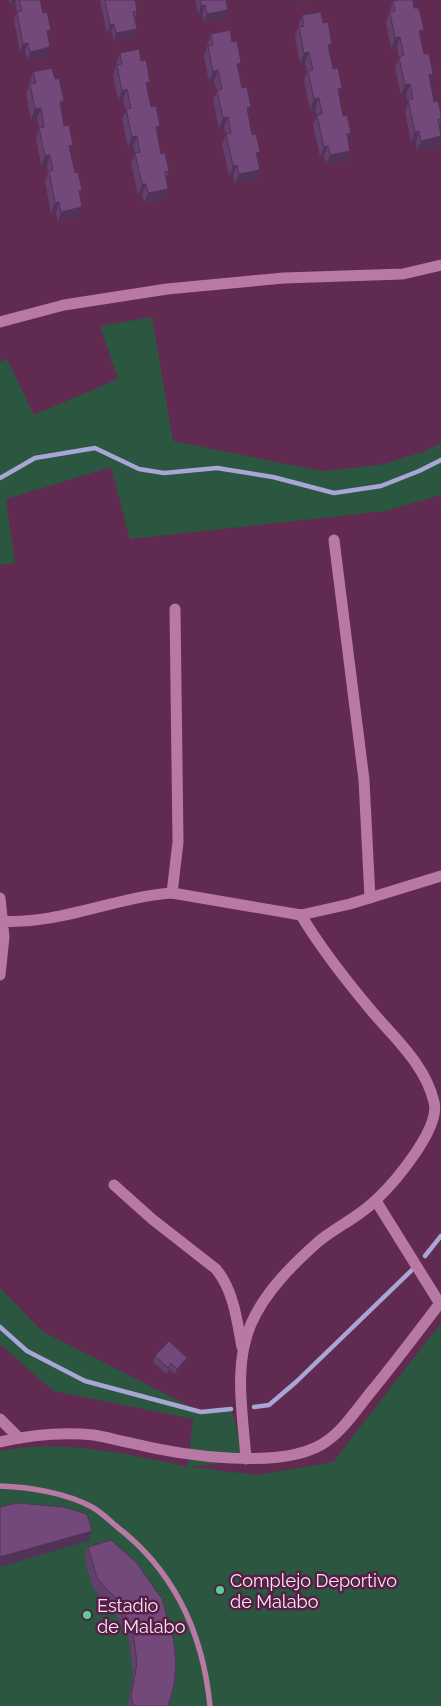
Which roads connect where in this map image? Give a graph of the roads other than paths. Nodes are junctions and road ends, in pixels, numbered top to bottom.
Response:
1 (441, 265) edge
2 (0, 322) edge
3 (334, 540) dead end
4 (175, 609) dead end
5 (441, 876) edge
6 (172, 893) junction
7 (0, 898) edge
8 (370, 898) junction
9 (301, 915) junction
10 (1, 921) edge
11 (0, 975) edge
12 (114, 1185) dead end
13 (376, 1201) junction
14 (439, 1302) edge
15 (242, 1348) junction
16 (0, 1419) edge
17 (19, 1438) junction
18 (0, 1442) edge
19 (246, 1458) junction
20 (0, 1486) edge
21 (210, 1706) edge

1 - 2 street
3 - 8 street
4 - 6 street
5 - 8 street
6 - 9 street
6 - 10 street
7 - 10 street
8 - 9 street
9 - 13 street
10 - 11 street
12 - 15 street
13 - 14 street
13 - 15 street
14 - 19 street
15 - 19 street
16 - 17 street
17 - 18 street
17 - 19 street
20 - 21 lane

